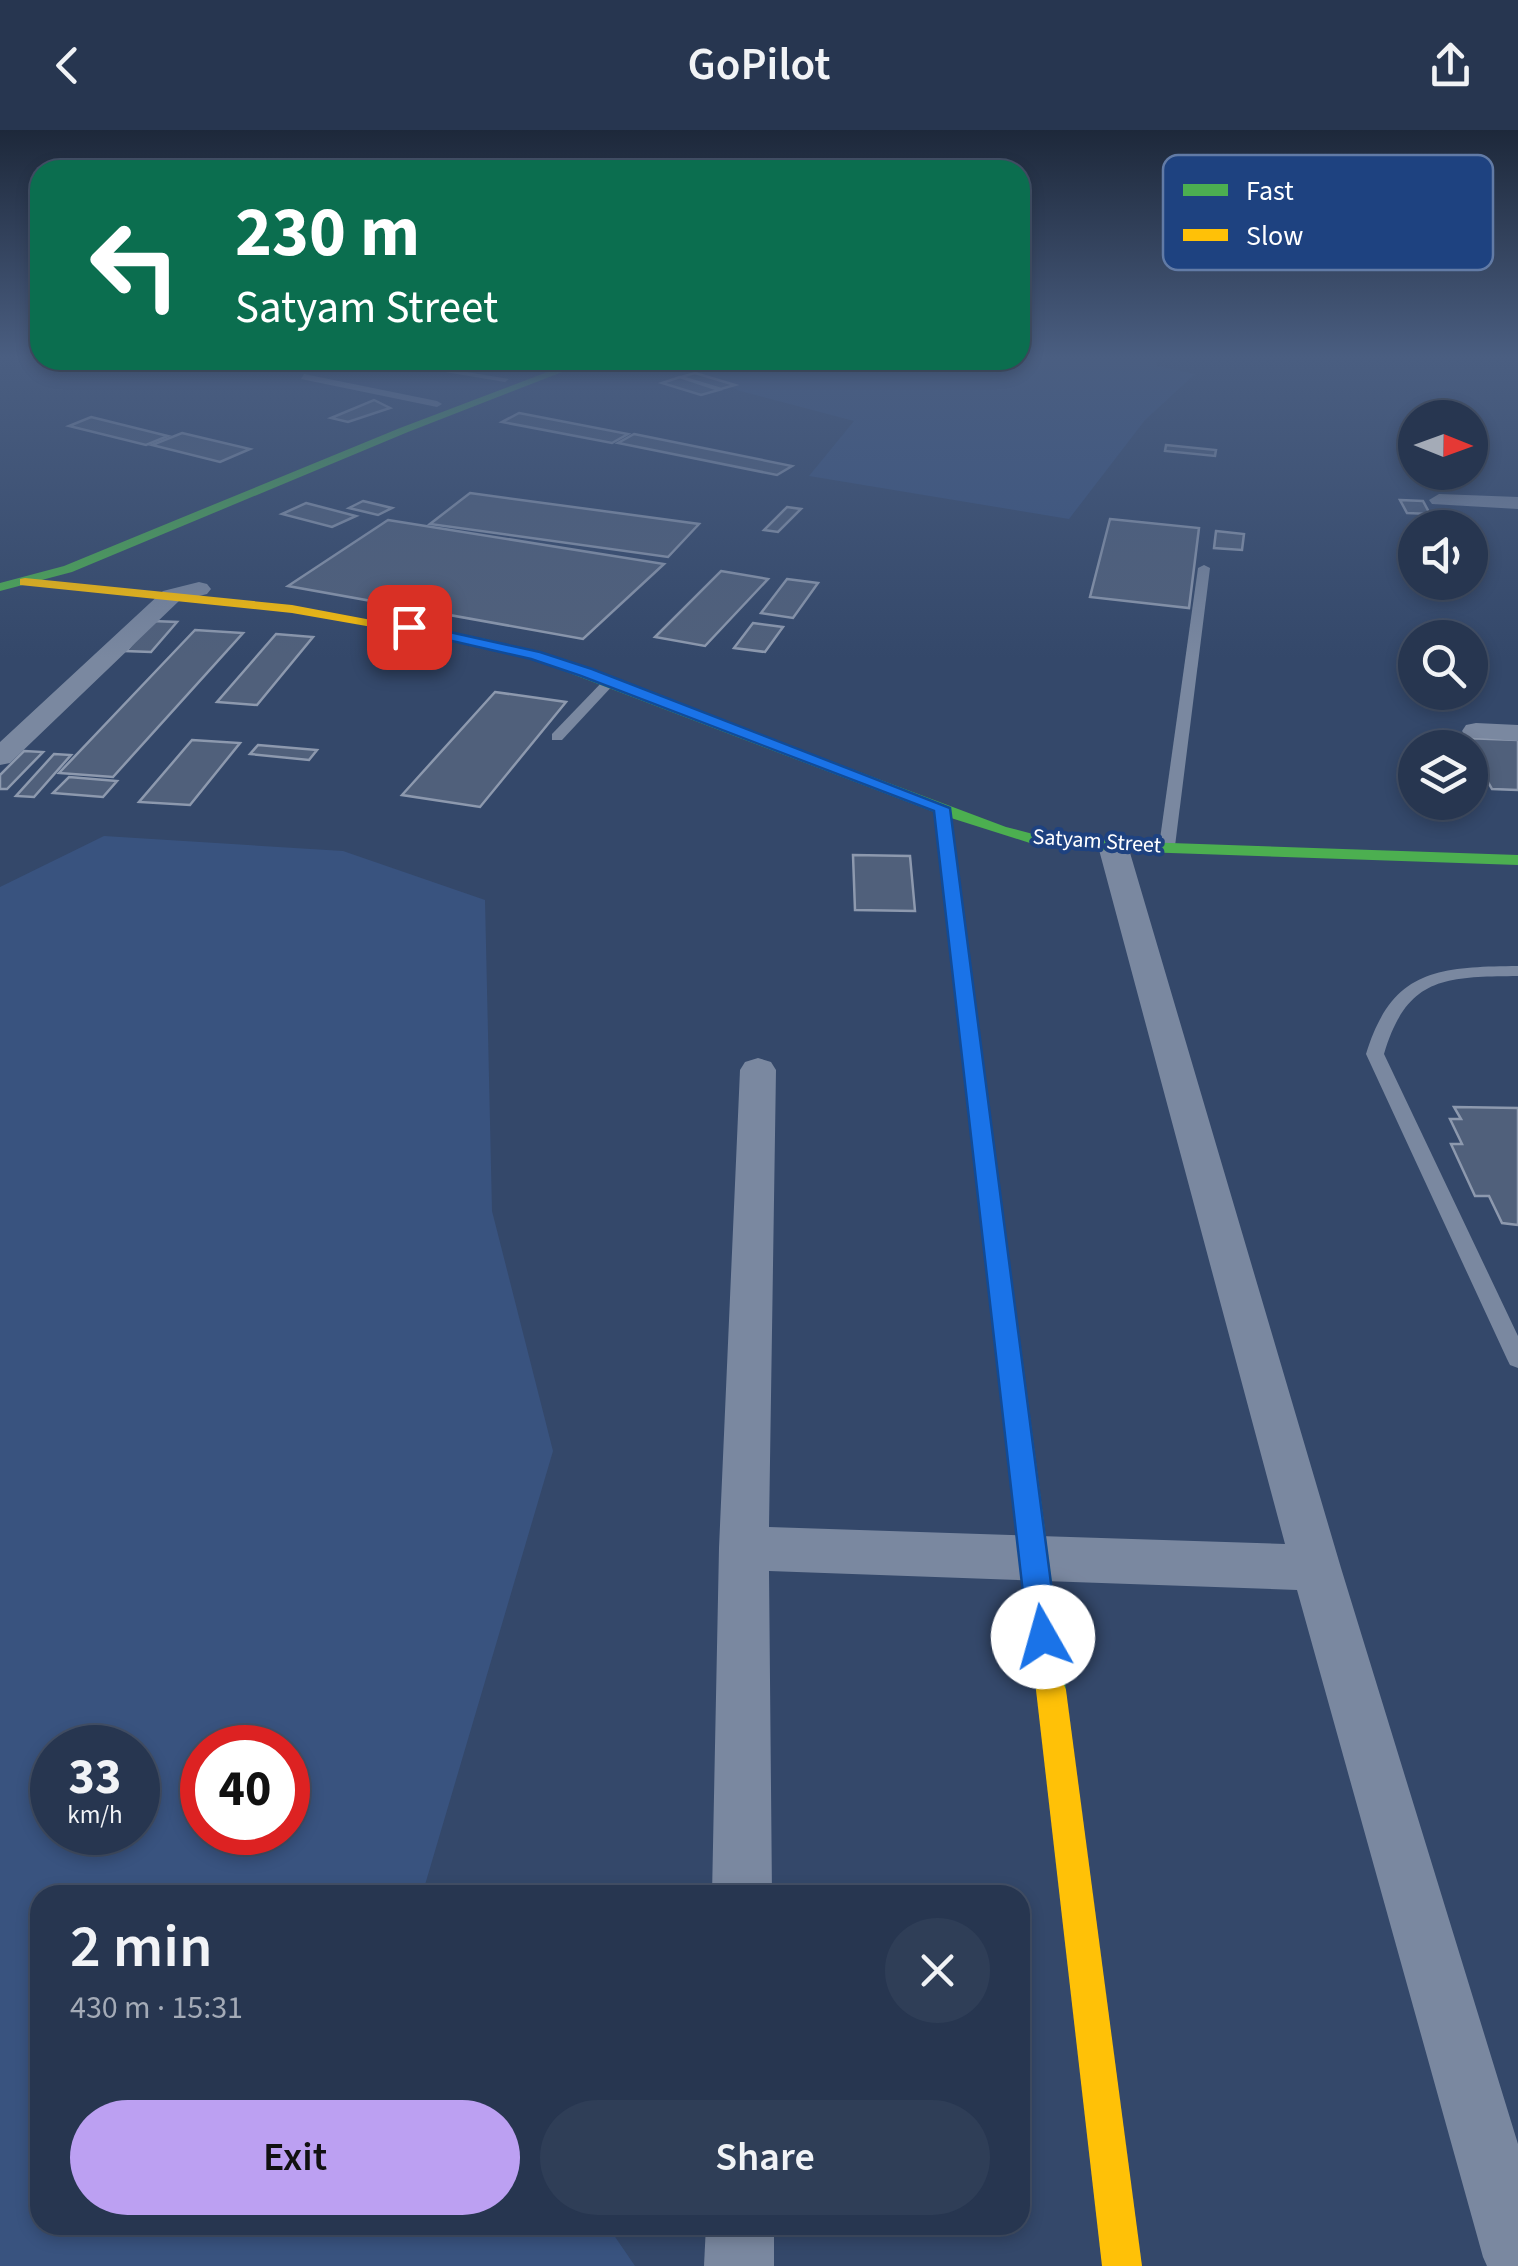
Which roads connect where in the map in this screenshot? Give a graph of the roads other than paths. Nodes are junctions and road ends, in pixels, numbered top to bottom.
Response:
1 (301, 459) edge
2 (335, 459) edge
3 (1438, 500) dead end
4 (1518, 503) edge
5 (132, 543) junction
6 (1204, 568) dead end
7 (0, 574) edge
8 (167, 576) junction
9 (25, 582) junction
10 (0, 587) edge
11 (206, 594) joint
12 (610, 682) junction
13 (1488, 732) edge
14 (1518, 734) edge
15 (557, 737) dead end
16 (0, 757) edge
17 (942, 808) junction
18 (1113, 846) junction
19 (1167, 846) junction
20 (1518, 860) edge
21 (1518, 971) edge
22 (758, 1070) dead end
23 (1518, 1359) edge
24 (744, 1548) junction
25 (1033, 1559) junction
26 (1316, 1568) junction
27 (742, 1885) edge
28 (740, 2235) edge
29 (1518, 2257) edge
30 (739, 2266) edge
31 (1122, 2266) edge

1 - 7 street
2 - 5 street
3 - 4 street
5 - 8 street
5 - 9 street
6 - 19 lane
8 - 9 street
8 - 11 street
8 - 16 street
9 - 10 street
11 - 12 street, Satyam Street
12 - 15 lane
12 - 17 street, Satyam Street
13 - 14 street
17 - 18 street, Satyam Street
17 - 25 street
18 - 19 street, Satyam Street
18 - 26 street
19 - 20 street, Satyam Street
21 - 23 lane
22 - 24 street
24 - 25 street
24 - 27 street
25 - 26 street
25 - 31 street
26 - 29 street
28 - 30 street

